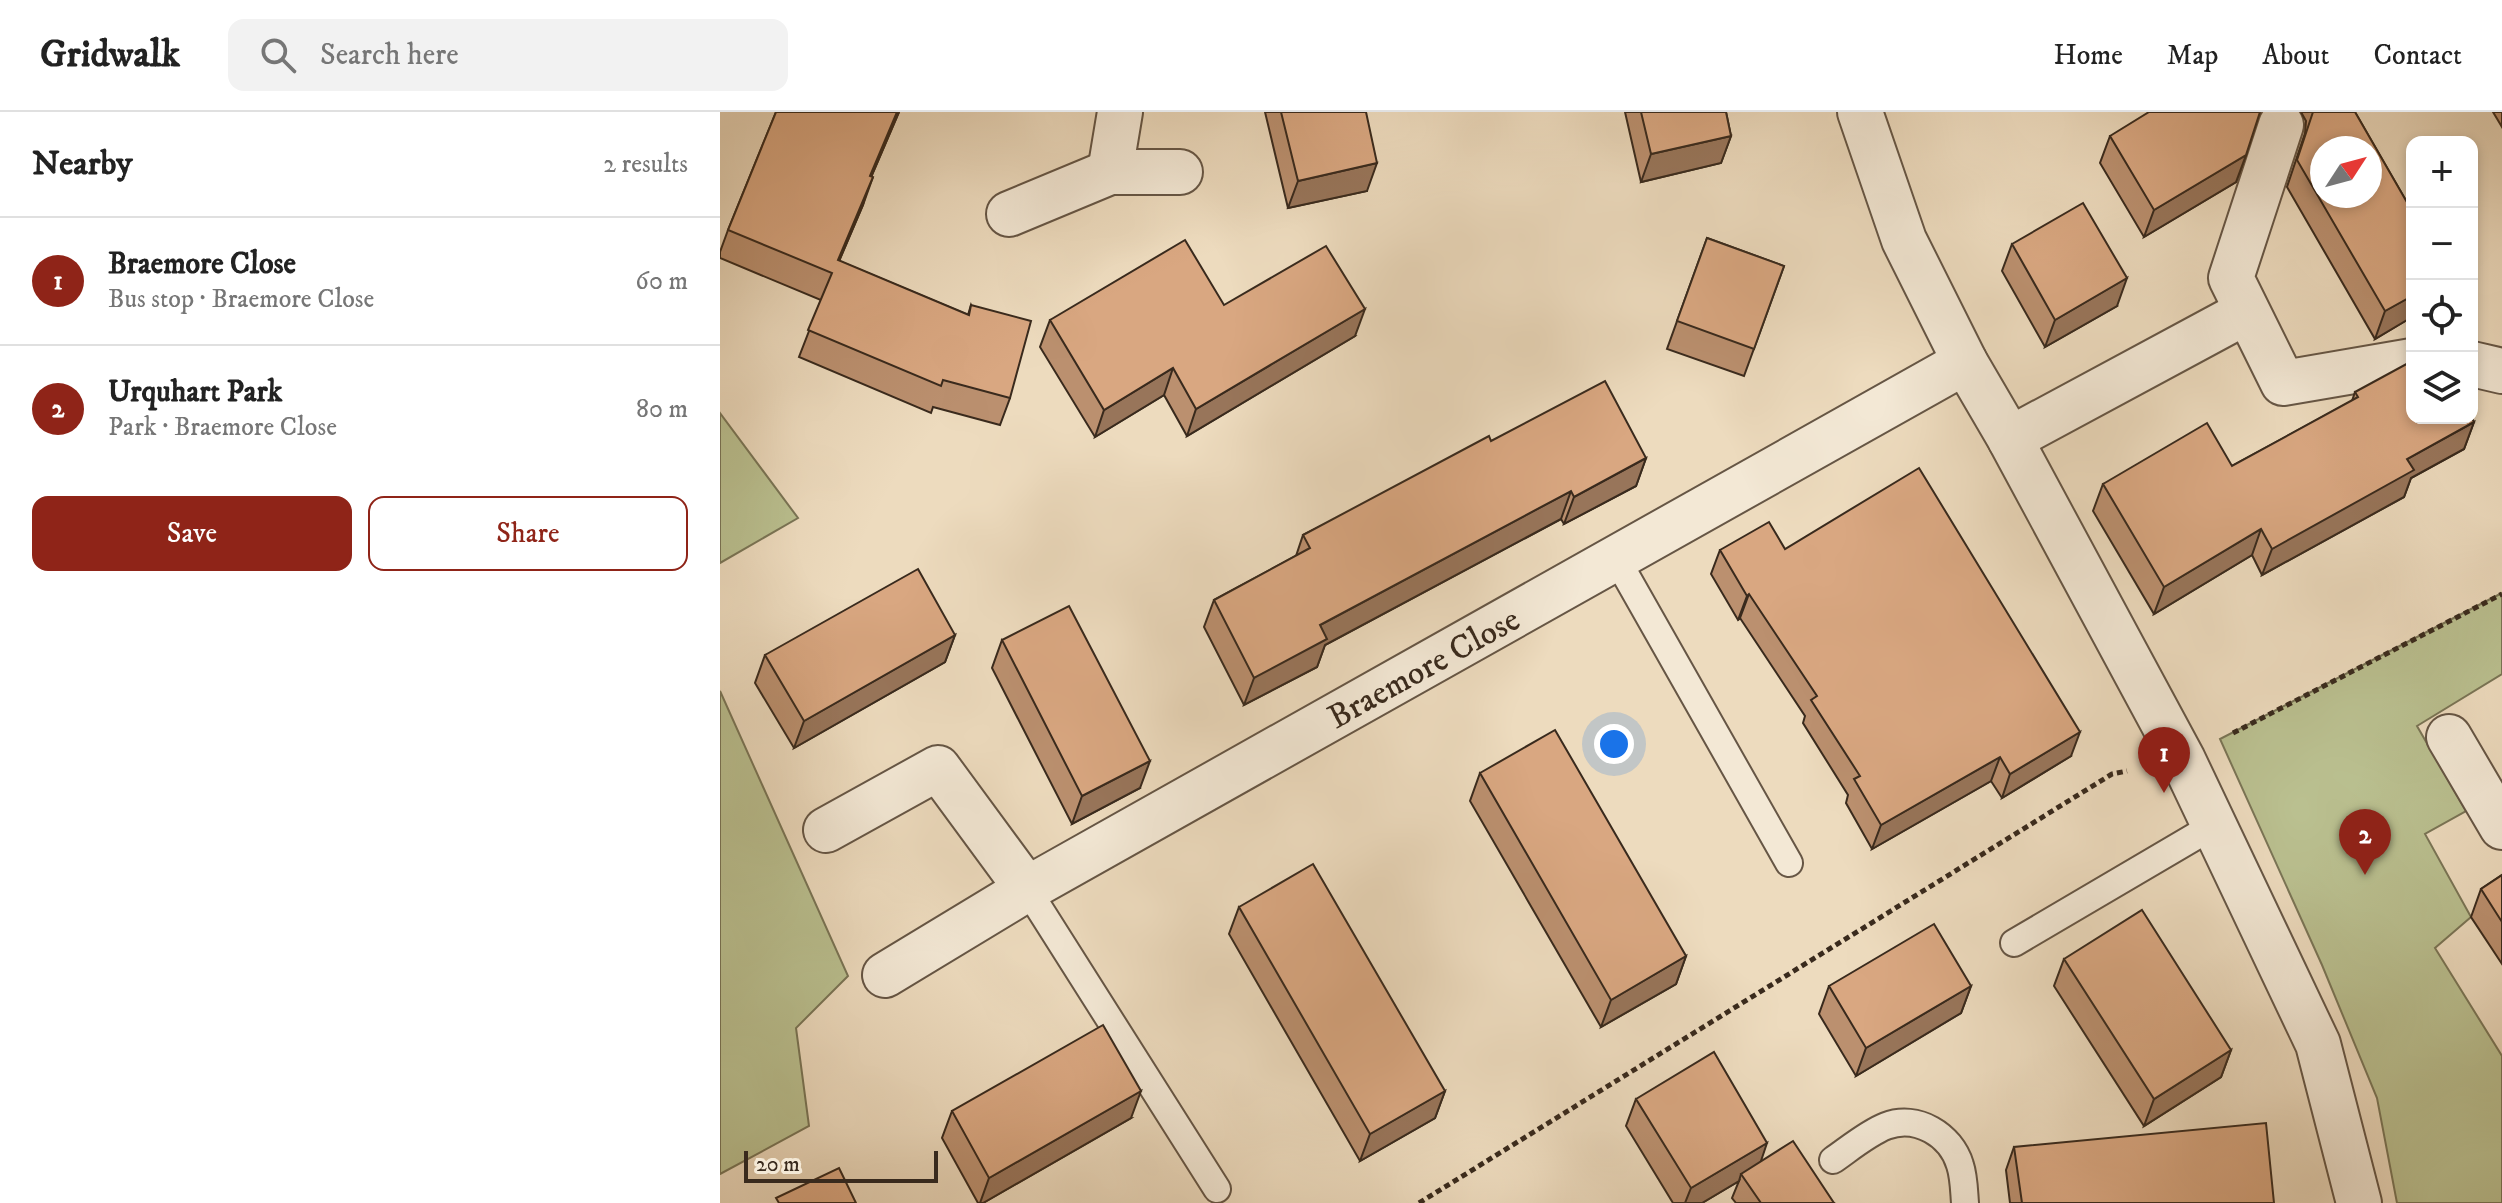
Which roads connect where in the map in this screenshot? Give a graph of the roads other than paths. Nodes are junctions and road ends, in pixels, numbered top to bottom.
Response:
1 (1120, 112) edge
2 (1860, 112) edge
3 (2281, 125) dead end
4 (1110, 172) junction
5 (1180, 172) dead end
6 (1009, 214) dead end
7 (2246, 312) junction
8 (1965, 362) junction
9 (2406, 362) edge
10 (2478, 365) edge
11 (2502, 371) edge
12 (2010, 439) junction
13 (1616, 558) junction
14 (2449, 737) dead end
15 (2213, 826) junction
16 (2502, 827) edge
17 (826, 830) dead end
18 (1789, 863) dead end
19 (1027, 889) junction
20 (2014, 943) dead end
21 (885, 975) dead end
22 (1833, 1160) dead end
23 (1217, 1189) dead end
24 (1965, 1203) edge
25 (2359, 1203) edge

1 - 4 street
2 - 8 street
3 - 7 street
4 - 5 street
4 - 6 street
7 - 9 street
7 - 12 street
8 - 12 street
8 - 13 street, Braemore Close
10 - 11 street
12 - 15 street
13 - 18 lane
13 - 19 street, Braemore Close
14 - 16 street
15 - 20 lane
15 - 25 street
17 - 19 street
19 - 21 street, Braemore Close
19 - 23 lane
22 - 24 lane

